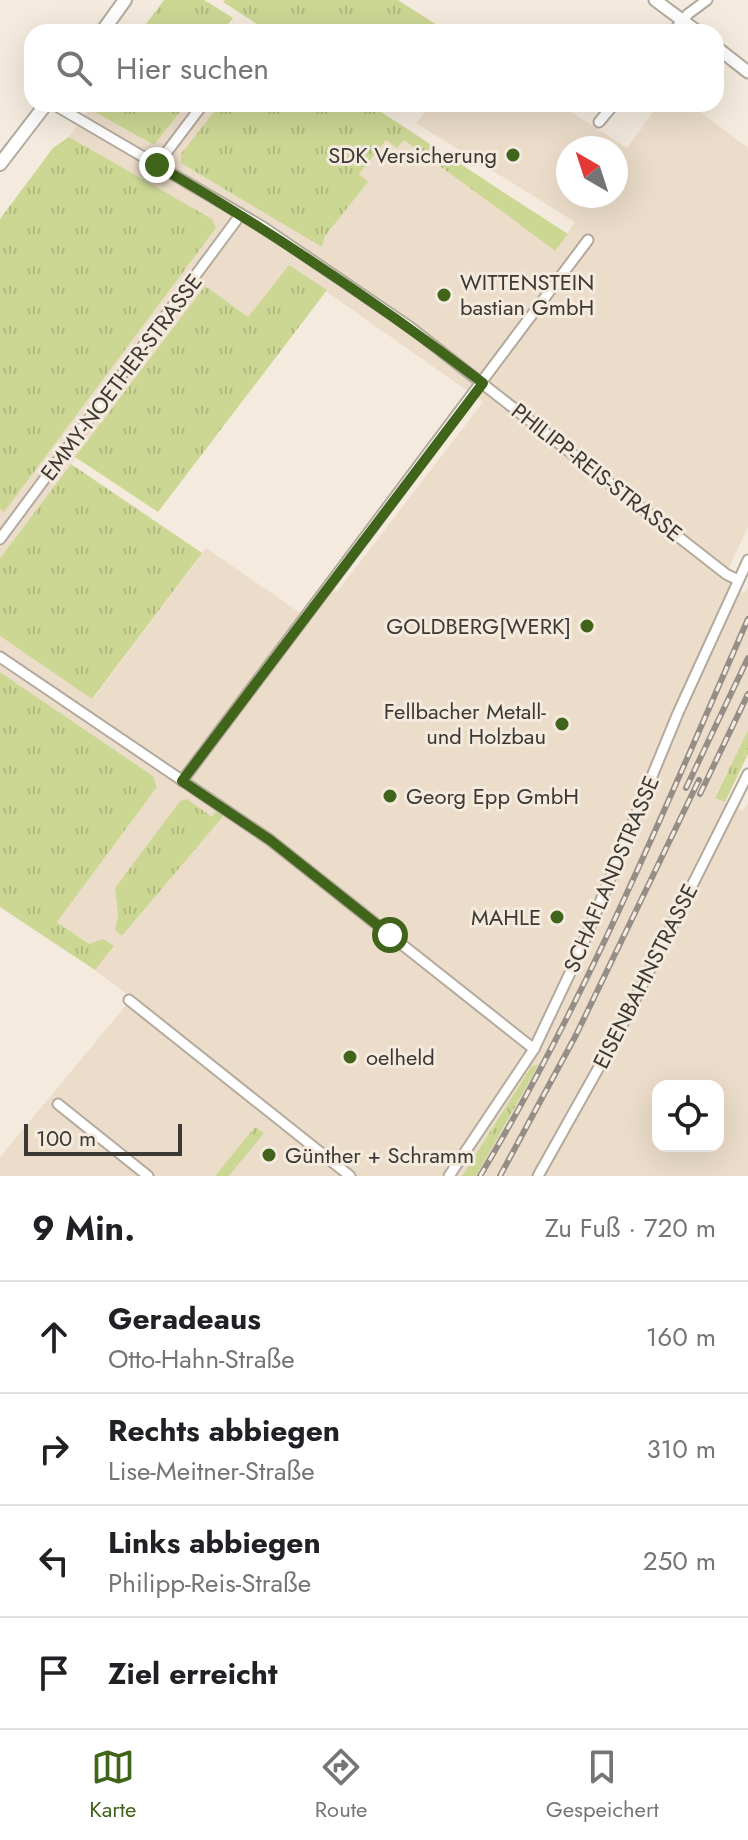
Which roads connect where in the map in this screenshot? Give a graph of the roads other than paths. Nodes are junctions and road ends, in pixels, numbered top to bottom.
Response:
1 (127, 0) edge
2 (655, 0) edge
3 (707, 0) edge
4 (682, 20) junction
5 (108, 24) edge
6 (679, 24) edge
7 (687, 24) edge
8 (724, 53) edge
9 (748, 72) edge
10 (40, 112) edge
11 (67, 112) edge
12 (197, 112) edge
13 (607, 112) edge
14 (599, 122) dead end
15 (0, 164) edge
16 (157, 165) junction
17 (241, 214) junction
18 (588, 240) dead end
19 (483, 383) junction
20 (0, 539) edge
21 (748, 560) edge
22 (738, 580) junction
23 (0, 657) edge
24 (748, 774) edge
25 (182, 781) junction
26 (129, 1000) dead end
27 (534, 1049) junction
28 (58, 1104) dead end
29 (148, 1176) edge
30 (350, 1176) edge
31 (449, 1176) edge
32 (538, 1176) edge

1 - 5 main road
2 - 4 street
3 - 4 street
4 - 6 street
4 - 7 street
8 - 9 street
10 - 15 main road
11 - 16 street, PHILIPP-REIS-STRASSE
12 - 16 street
13 - 14 street
16 - 17 street, PHILIPP-REIS-STRASSE
17 - 19 street, PHILIPP-REIS-STRASSE
17 - 20 street, EMMY-NOETHER-STRASSE
18 - 19 street
19 - 22 street, PHILIPP-REIS-STRASSE
19 - 25 street
21 - 22 street, SCHAFLANDSTRASSE
22 - 27 street, SCHAFLANDSTRASSE
23 - 25 street
24 - 32 street, EISENBAHNSTRASSE
25 - 27 street
26 - 30 street
27 - 31 street, SCHAFLANDSTRASSE
28 - 29 street

